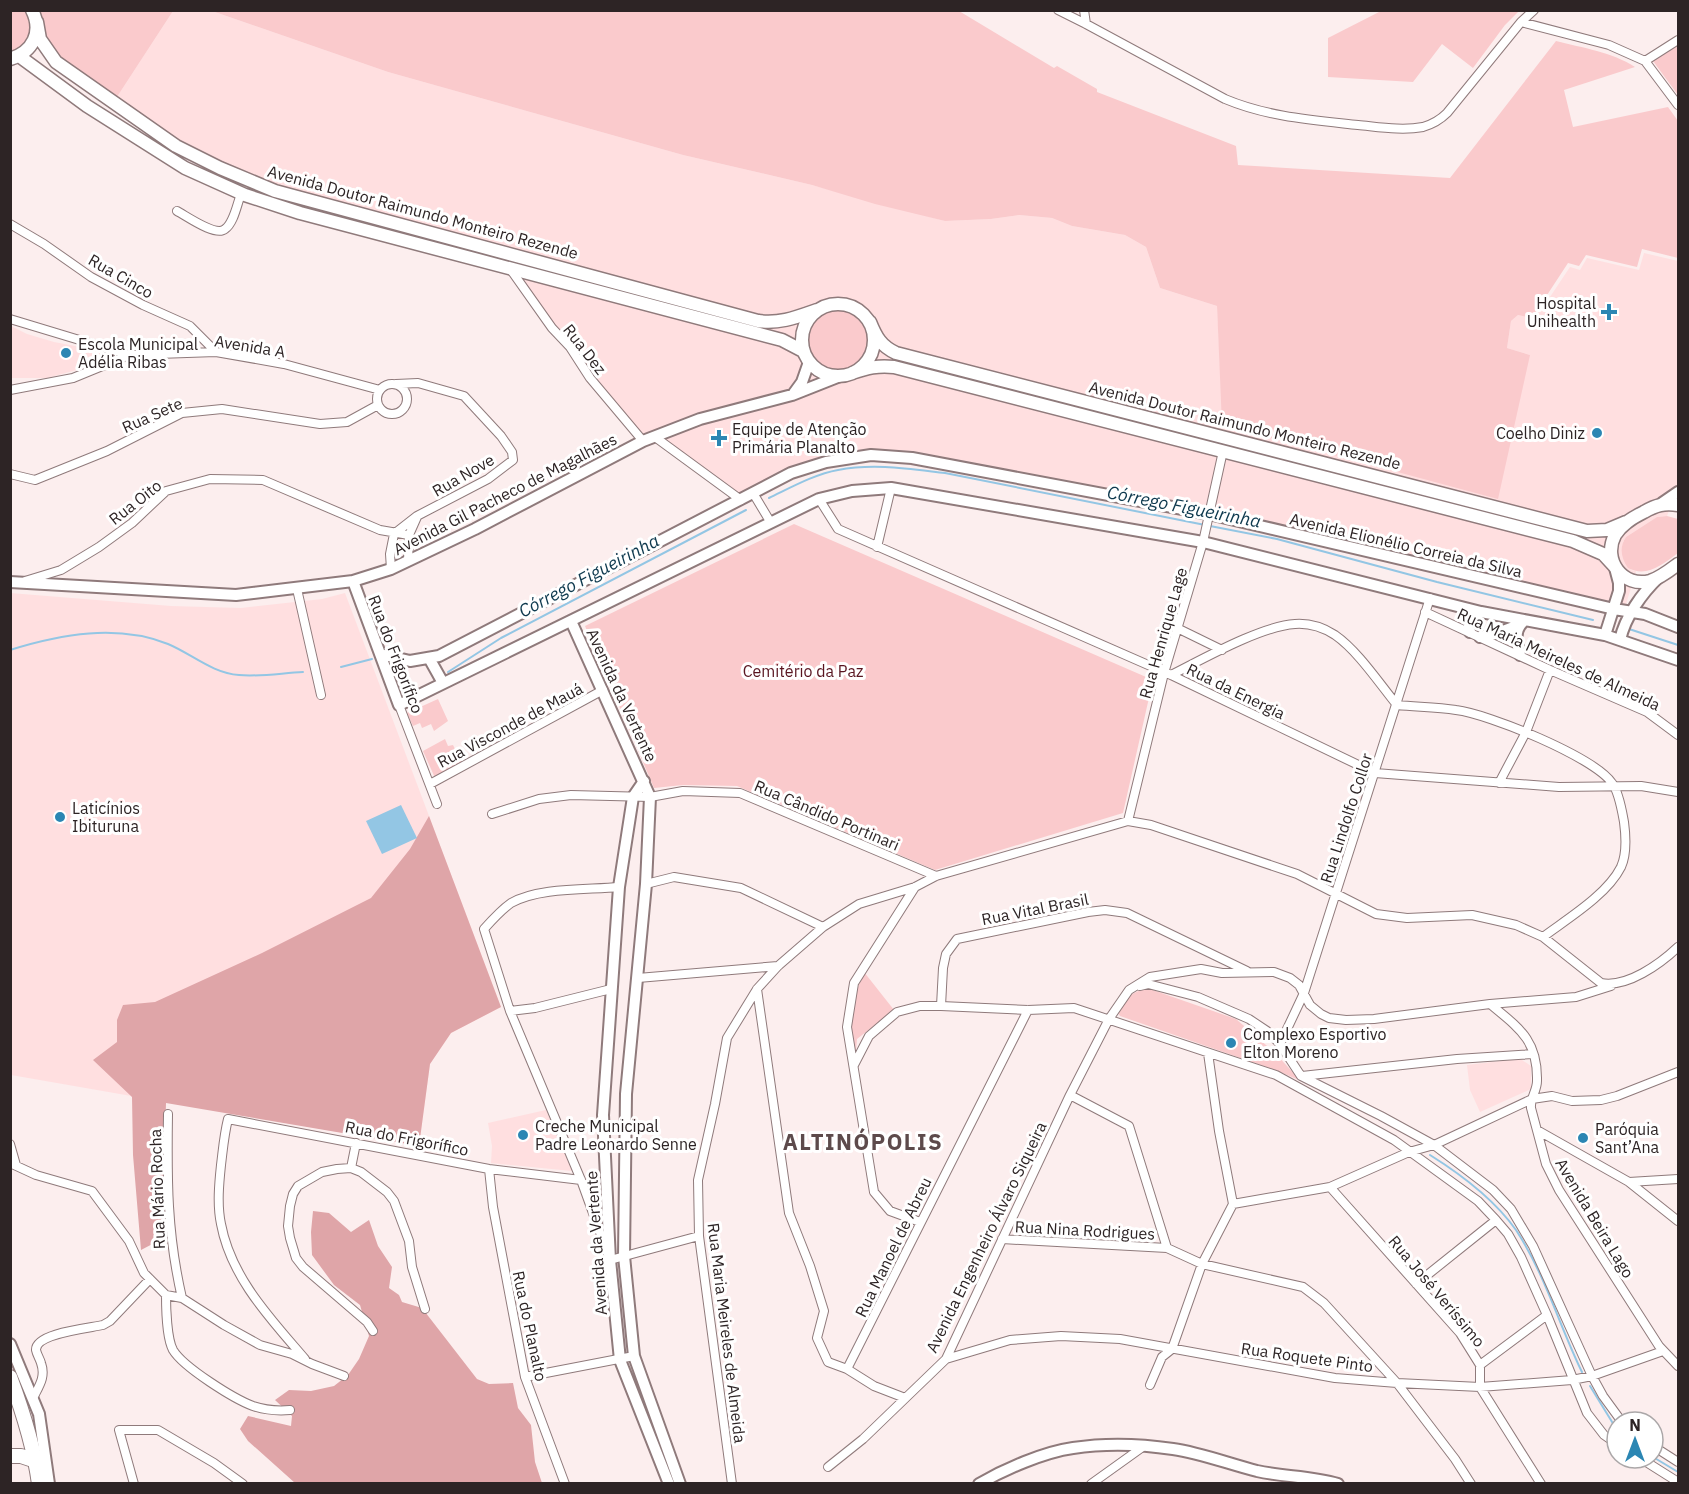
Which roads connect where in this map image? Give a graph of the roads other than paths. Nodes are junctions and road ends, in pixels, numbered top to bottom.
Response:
1 (1058, 10) edge
2 (1083, 10) edge
3 (1534, 10) edge
4 (34, 16) edge
5 (1521, 22) junction
6 (1086, 24) junction
7 (1678, 40) edge
8 (15, 57) edge
9 (1645, 60) junction
10 (1678, 105) edge
11 (241, 194) junction
12 (177, 211) dead end
13 (10, 224) edge
14 (512, 270) junction
15 (817, 310) junction
16 (10, 319) edge
17 (870, 322) junction
18 (216, 352) junction
19 (129, 355) junction
20 (806, 356) junction
21 (846, 374) junction
22 (396, 384) junction
23 (10, 390) edge
24 (380, 390) junction
25 (792, 395) junction
26 (378, 405) junction
27 (655, 437) junction
28 (643, 441) junction
29 (1223, 451) junction
30 (10, 474) edge
31 (891, 488) junction
32 (1678, 492) edge
33 (753, 493) junction
34 (741, 500) junction
35 (819, 500) junction
36 (1662, 503) junction
37 (1678, 505) edge
38 (1209, 514) junction
39 (417, 516) junction
40 (1626, 522) junction
41 (771, 523) junction
42 (394, 534) junction
43 (409, 535) junction
44 (1203, 542) junction
45 (877, 547) junction
46 (408, 561) junction
47 (1615, 567) junction
48 (391, 569) junction
49 (1671, 570) edge
50 (352, 581) junction
51 (15, 582) edge
52 (297, 589) junction
53 (1430, 598) junction
54 (1614, 609) junction
55 (1425, 612) junction
56 (1481, 612) junction
57 (1632, 612) junction
58 (571, 621) junction
59 (1522, 623) junction
60 (1678, 627) edge
61 (1177, 628) junction
62 (1475, 634) junction
63 (1605, 635) junction
64 (1620, 640) junction
65 (1222, 650) junction
66 (380, 654) junction
67 (1520, 656) junction
68 (429, 658) junction
69 (1678, 660) edge
70 (1550, 670) junction
71 (1168, 674) junction
72 (443, 683) junction
73 (603, 690) junction
74 (321, 696) dead end
75 (399, 705) junction
76 (1397, 705) junction
77 (1526, 732) junction
78 (1678, 735) edge
79 (1375, 773) junction
80 (644, 781) junction
81 (1499, 783) junction
82 (430, 784) junction
83 (1614, 786) junction
84 (1678, 792) edge
85 (633, 796) junction
86 (650, 797) junction
87 (437, 804) dead end
88 (492, 814) dead end
89 (1128, 821) junction
90 (936, 876) junction
91 (646, 884) junction
92 (619, 887) junction
93 (915, 887) junction
94 (1335, 893) junction
95 (824, 927) junction
96 (1543, 938) junction
97 (1678, 947) edge
98 (778, 966) junction
99 (1248, 971) junction
100 (638, 978) junction
101 (1612, 985) junction
102 (611, 989) junction
103 (757, 989) junction
104 (1129, 990) junction
105 (1304, 993) junction
106 (1490, 1004) junction
107 (942, 1005) junction
108 (1028, 1010) junction
109 (510, 1011) junction
110 (1109, 1019) junction
111 (1280, 1044) junction
112 (1208, 1053) junction
113 (1533, 1054) junction
114 (854, 1065) junction
115 (1678, 1072) edge
116 (1301, 1076) junction
117 (1070, 1095) junction
118 (1532, 1099) junction
119 (168, 1114) dead end
120 (1537, 1130) junction
121 (356, 1143) junction
122 (10, 1144) edge
123 (1434, 1145) junction
124 (1409, 1152) junction
125 (14, 1164) edge
126 (351, 1168) junction
127 (489, 1169) junction
128 (1678, 1179) edge
129 (581, 1180) junction
130 (1629, 1182) junction
131 (1330, 1187) junction
132 (1233, 1204) junction
133 (1496, 1220) junction
134 (1678, 1221) edge
135 (920, 1222) junction
136 (699, 1236) junction
137 (1002, 1239) junction
138 (1167, 1248) junction
139 (624, 1256) junction
140 (610, 1260) junction
141 (1202, 1264) junction
142 (150, 1279) junction
143 (1416, 1284) junction
144 (166, 1295) junction
145 (182, 1298) junction
146 (425, 1309) dead end
147 (1547, 1315) junction
148 (373, 1331) dead end
149 (10, 1344) edge
150 (1172, 1348) junction
151 (1663, 1351) junction
152 (634, 1356) junction
153 (305, 1359) junction
154 (946, 1359) junction
155 (620, 1360) junction
156 (1480, 1365) junction
157 (1678, 1366) edge
158 (847, 1369) junction
159 (344, 1376) dead end
160 (1592, 1376) junction
161 (10, 1377) edge
162 (525, 1377) junction
163 (1572, 1380) junction
164 (1397, 1383) junction
165 (1150, 1385) dead end
166 (1480, 1387) junction
167 (33, 1398) junction
168 (905, 1398) junction
169 (290, 1410) dead end
170 (1613, 1410) edge
171 (25, 1416) junction
172 (1605, 1435) edge
173 (1144, 1446) junction
174 (1665, 1454) edge
175 (10, 1456) edge
176 (1678, 1462) edge
177 (828, 1467) dead end
178 (1659, 1470) edge
179 (42, 1474) edge
180 (984, 1482) edge
181 (1678, 1482) edge
182 (134, 1484) edge
183 (243, 1484) edge
184 (565, 1484) edge
185 (669, 1484) edge
186 (680, 1484) edge
187 (732, 1484) edge
188 (1091, 1484) edge
189 (1338, 1484) edge
190 (1471, 1484) edge
191 (1541, 1484) edge

1 - 6 street
2 - 6 street
3 - 5 street
4 - 8 main road, Avenida Doutor Raimundo Monteiro Rezende
4 - 15 main road, Avenida Doutor Raimundo Monteiro Rezende
5 - 6 street
5 - 9 street
7 - 9 street
8 - 11 main road, Avenida Doutor Raimundo Monteiro Rezende
9 - 10 street
11 - 12 street
11 - 14 main road, Avenida Doutor Raimundo Monteiro Rezende
13 - 18 street, Rua Cinco
14 - 20 main road, Avenida Doutor Raimundo Monteiro Rezende
14 - 28 street, Rua Dez
15 - 17 main road, Avenida Doutor Raimundo Monteiro Rezende
15 - 20 main road
16 - 19 street, Avenida A
17 - 21 main road
17 - 40 main road, Avenida Doutor Raimundo Monteiro Rezende
18 - 19 street, Avenida A
18 - 24 street, Avenida A
19 - 23 street
20 - 21 main road, Avenida Doutor Raimundo Monteiro Rezende
20 - 25 street
21 - 25 street, Avenida Gil Pacheco de Magalhães
21 - 29 main road, Avenida Doutor Raimundo Monteiro Rezende
22 - 24 street
22 - 26 street
22 - 39 street, Rua Nove
24 - 26 street
25 - 27 street, Avenida Gil Pacheco de Magalhães
26 - 30 street, Rua Sete
27 - 28 street, Avenida Gil Pacheco de Magalhães
27 - 34 street
28 - 46 street, Avenida Gil Pacheco de Magalhães
29 - 38 street, Rua Henrique Lage
29 - 47 main road, Avenida Doutor Raimundo Monteiro Rezende
31 - 35 street
31 - 44 street
31 - 45 street
32 - 36 street
33 - 34 street, Avenida Elionélio Correia da Silva
33 - 38 street, Avenida Elionélio Correia da Silva
33 - 41 street
34 - 68 street, Avenida Elionélio Correia da Silva
35 - 41 street
35 - 45 street, Rua da Energia
36 - 37 main road
36 - 40 main road, Avenida Doutor Raimundo Monteiro Rezende
38 - 44 street, Rua Henrique Lage
38 - 54 street, Avenida Elionélio Correia da Silva
39 - 42 street, Rua Nove
39 - 43 street
40 - 47 main road
41 - 58 street
42 - 43 street, Rua Oito
42 - 48 street
42 - 51 street, Rua Oito
43 - 46 street
44 - 53 street
44 - 61 street, Rua Henrique Lage
45 - 71 street, Rua da Energia
46 - 48 street, Avenida Gil Pacheco de Magalhães
47 - 49 main road, Avenida Doutor Raimundo Monteiro Rezende
47 - 54 street
48 - 50 street, Avenida Gil Pacheco de Magalhães
49 - 57 street
50 - 52 street, Avenida Gil Pacheco de Magalhães
50 - 66 street, Rua do Frigorífico
51 - 52 street, Avenida Gil Pacheco de Magalhães
52 - 74 street
53 - 55 street, Rua Lindolfo Collor
53 - 56 street
54 - 57 street, Avenida Elionélio Correia da Silva
54 - 63 street
55 - 62 street, Rua Maria Meireles de Almeida
55 - 76 street, Rua Lindolfo Collor
56 - 59 street
56 - 62 street
57 - 60 street, Avenida Elionélio Correia da Silva
57 - 64 street
58 - 72 street
58 - 73 street, Avenida da Vertente
59 - 62 street
59 - 63 street
59 - 67 street
61 - 65 street
61 - 71 street, Rua Henrique Lage
62 - 67 street, Rua Maria Meireles de Almeida
63 - 64 street
64 - 69 street
65 - 71 street
65 - 76 street
66 - 68 street, Avenida Elionélio Correia da Silva
66 - 75 street, Rua do Frigorífico
67 - 70 street, Rua Maria Meireles de Almeida
68 - 72 street
70 - 77 street
70 - 78 street, Rua Maria Meireles de Almeida
71 - 79 street, Rua da Energia
71 - 89 street, Rua Henrique Lage
72 - 75 street
73 - 80 street, Avenida da Vertente
73 - 82 street, Rua Visconde de Mauá
75 - 82 street, Rua do Frigorífico
76 - 77 street
76 - 79 street, Rua Lindolfo Collor
77 - 81 street
77 - 83 street
79 - 81 street, Rua da Energia
79 - 94 street, Rua Lindolfo Collor
80 - 85 street, Avenida da Vertente
80 - 86 street, Avenida da Vertente
81 - 83 street, Rua da Energia
82 - 87 street, Rua do Frigorífico
83 - 84 street, Rua da Energia
83 - 96 street
85 - 86 street, Rua Cândido Portinari
85 - 88 street, Rua Cândido Portinari
85 - 92 street, Avenida da Vertente
86 - 90 street, Rua Cândido Portinari
86 - 91 street, Avenida da Vertente
89 - 90 street, Rua Maria Meireles de Almeida
89 - 94 street, Rua Maria Meireles de Almeida
90 - 93 street, Rua Maria Meireles de Almeida
91 - 95 street
91 - 100 street, Avenida da Vertente
92 - 102 street, Avenida da Vertente
92 - 109 street
93 - 95 street, Rua Maria Meireles de Almeida
93 - 114 street
94 - 96 street, Rua Maria Meireles de Almeida
94 - 105 street, Rua Lindolfo Collor
95 - 98 street, Rua Maria Meireles de Almeida
96 - 101 street, Rua Maria Meireles de Almeida
97 - 101 street
98 - 100 street
98 - 103 street, Rua Maria Meireles de Almeida
99 - 104 street
99 - 105 street
99 - 107 street, Rua Vital Brasil
100 - 139 street, Avenida da Vertente
101 - 106 street
102 - 109 street
102 - 140 street, Avenida da Vertente
103 - 136 street, Rua Maria Meireles de Almeida
103 - 158 street
104 - 110 street
104 - 111 street
105 - 106 street
105 - 111 street, Rua Lindolfo Collor
106 - 113 street, Avenida Beira Lago
107 - 108 street
107 - 114 street
108 - 110 street
108 - 135 street, Rua Manoel de Abreu
109 - 129 street
110 - 112 street
110 - 117 street, Avenida Engenheiro Álvaro Siqueira
111 - 116 street
112 - 124 street
112 - 132 street
113 - 116 street
113 - 118 street, Avenida Beira Lago
114 - 135 street
115 - 118 street
116 - 123 street
117 - 137 street, Avenida Engenheiro Álvaro Siqueira
117 - 138 street
118 - 120 street, Avenida Beira Lago
118 - 123 street
119 - 145 street, Rua Mário Rocha
120 - 130 street
120 - 151 street, Avenida Beira Lago
121 - 126 street
121 - 127 street, Rua do Frigorífico
121 - 153 street, Rua do Frigorífico
122 - 125 street
123 - 124 street
123 - 160 street
124 - 131 street
124 - 133 street
125 - 142 street
126 - 146 street
126 - 148 street
127 - 129 street, Rua do Frigorífico
127 - 162 street, Rua do Planalto
128 - 130 street
129 - 140 street
130 - 134 street
131 - 132 street
131 - 143 street, Rua José Veríssimo
132 - 141 street
133 - 143 street
133 - 147 street
135 - 158 street, Rua Manoel de Abreu
136 - 139 street
136 - 187 street, Rua Maria Meireles de Almeida
137 - 138 street, Rua Nina Rodrigues
137 - 154 street, Avenida Engenheiro Álvaro Siqueira
138 - 141 street
139 - 140 street
139 - 152 street, Avenida da Vertente
140 - 155 street, Avenida da Vertente
141 - 150 street
141 - 164 street
142 - 144 street
142 - 167 street
143 - 156 street, Rua José Veríssimo
144 - 145 street
144 - 169 street
145 - 153 street
147 - 156 street
147 - 163 street
149 - 167 street
150 - 154 street, Rua Roquete Pinto
150 - 164 street, Rua Roquete Pinto
150 - 165 street
151 - 157 street, Avenida Beira Lago
151 - 160 street, Rua Roquete Pinto
152 - 155 street
152 - 186 street, Avenida da Vertente
153 - 159 street
154 - 168 street, Avenida Engenheiro Álvaro Siqueira
155 - 162 street
155 - 185 street, Avenida da Vertente
156 - 166 street, Rua José Veríssimo
158 - 168 street
160 - 163 street, Rua Roquete Pinto
160 - 170 street
161 - 171 highway
162 - 184 street, Rua do Planalto
163 - 166 street, Rua Roquete Pinto
163 - 172 street
164 - 166 street, Rua Roquete Pinto
164 - 190 street
166 - 191 street
167 - 171 highway
167 - 179 street
168 - 177 street, Avenida Engenheiro Álvaro Siqueira
171 - 179 highway
173 - 180 street
173 - 188 street
173 - 189 street
174 - 176 street
175 - 179 highway
178 - 181 street
182 - 183 street

